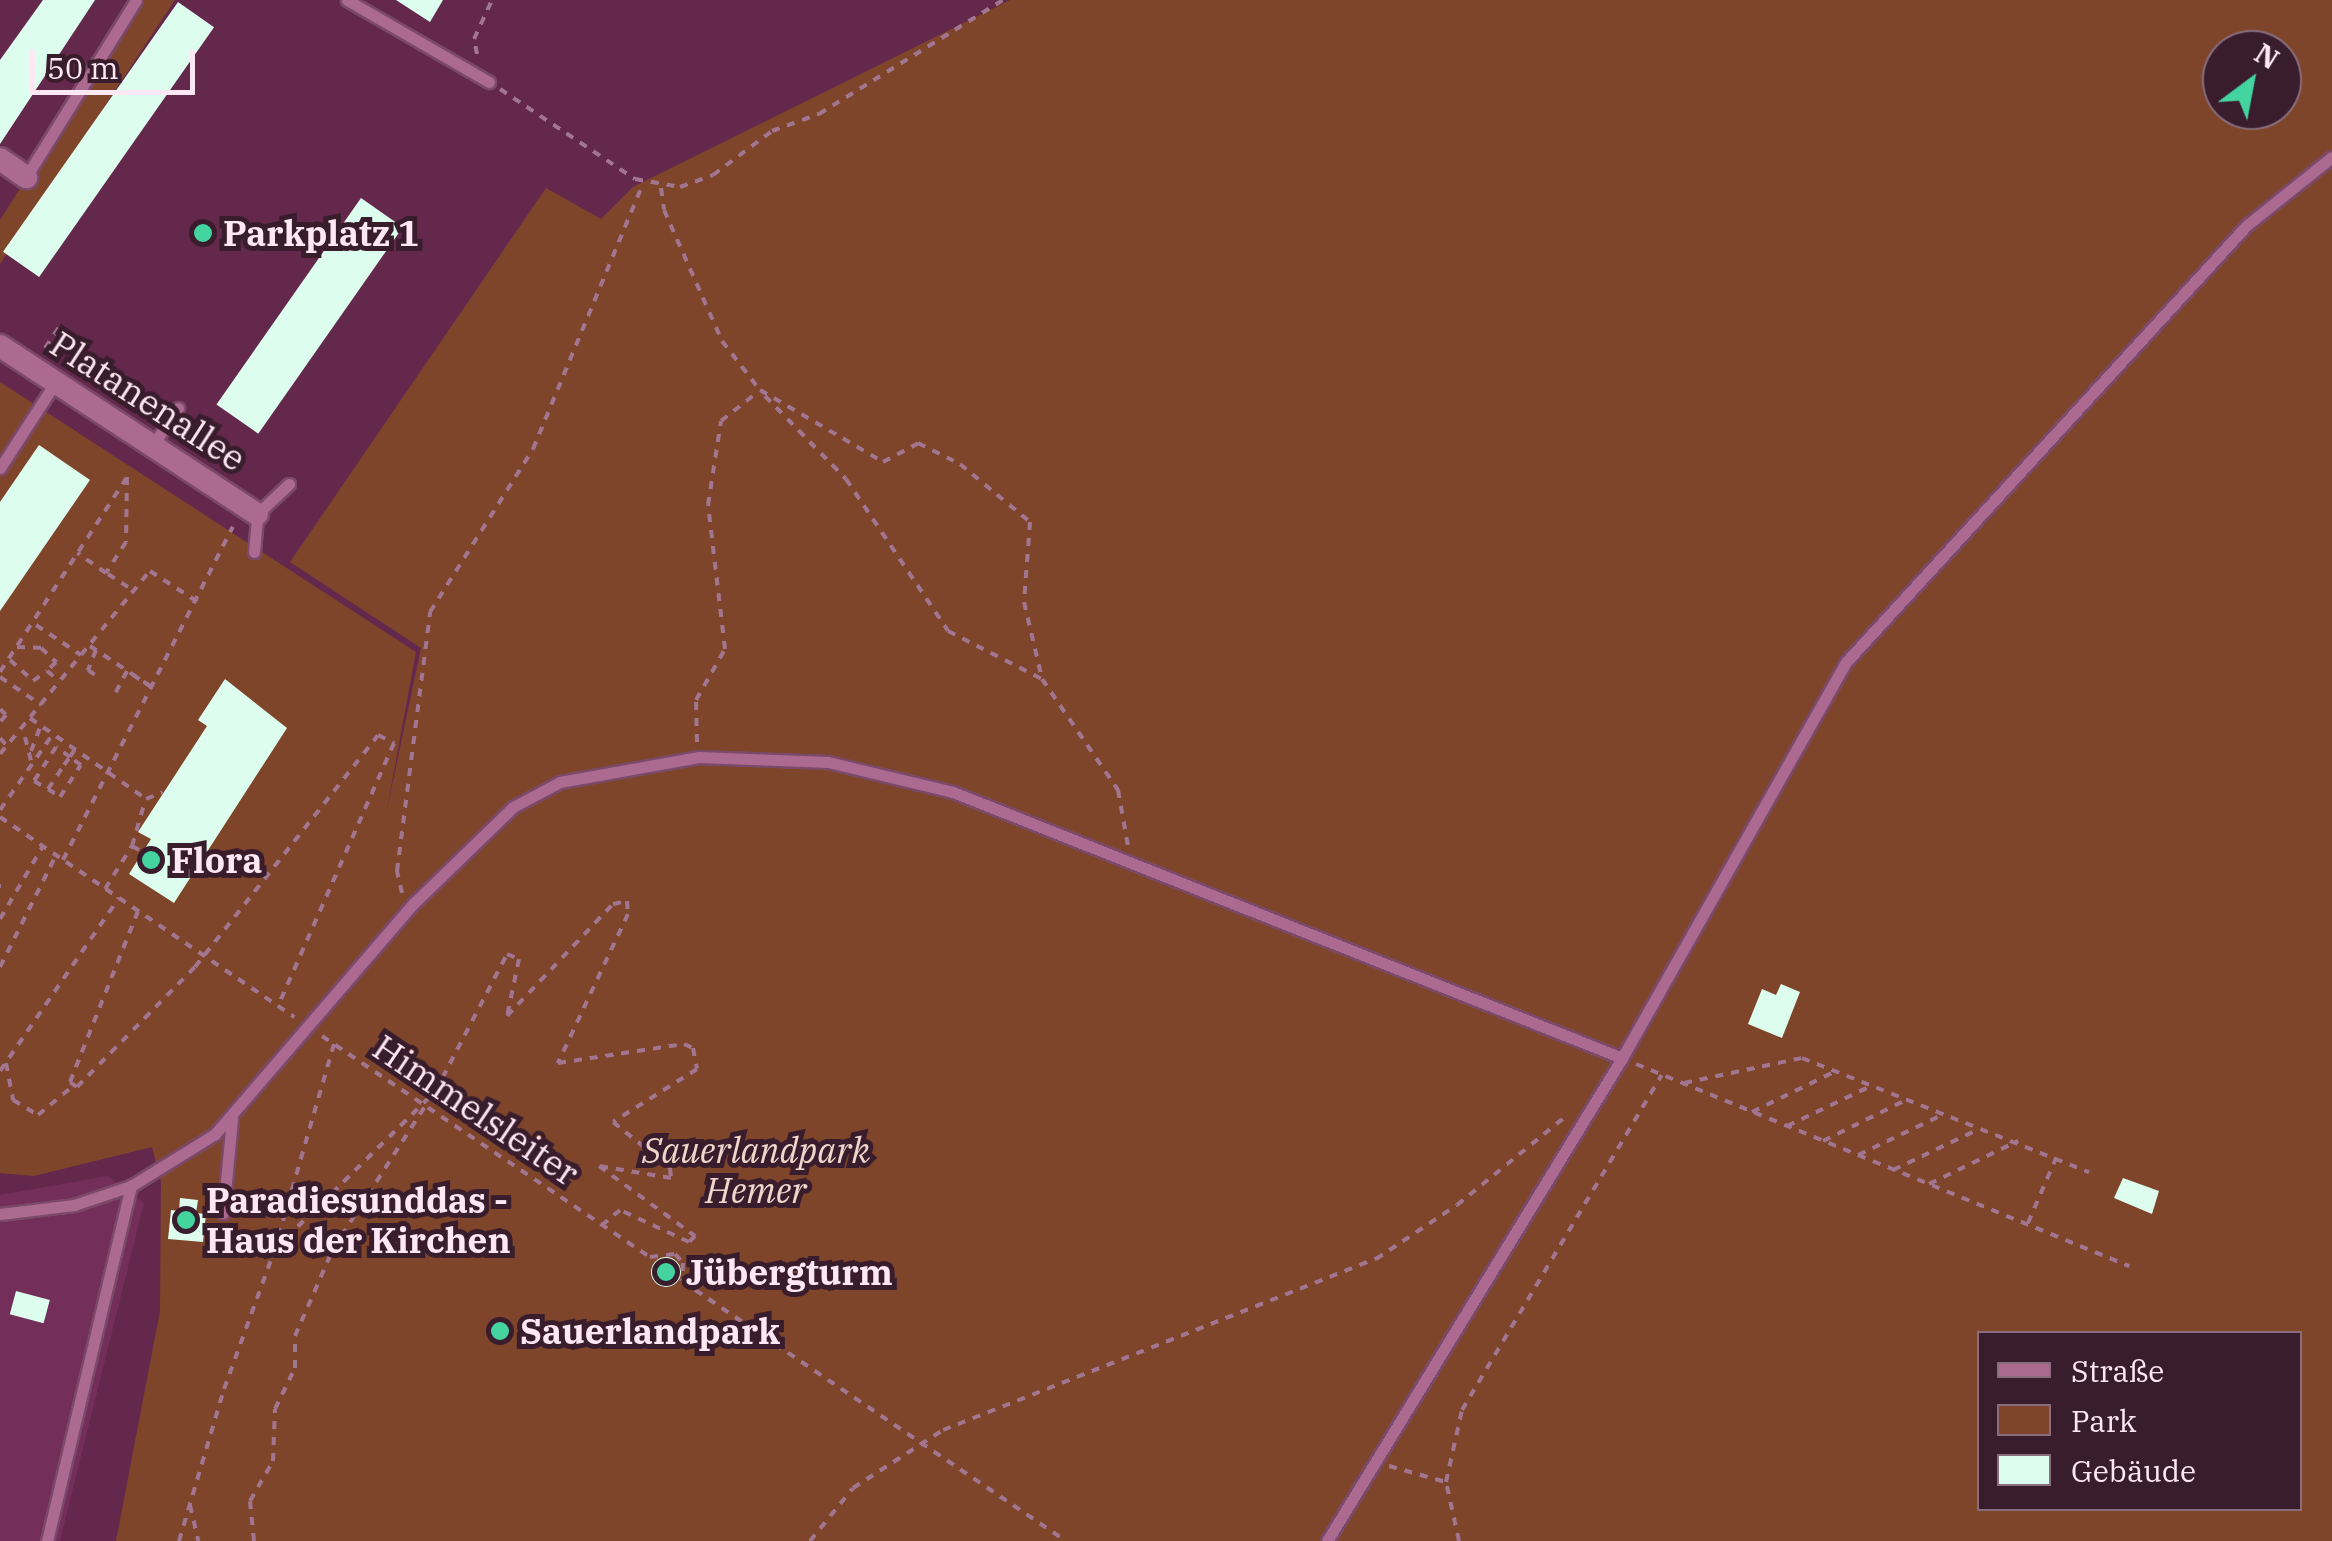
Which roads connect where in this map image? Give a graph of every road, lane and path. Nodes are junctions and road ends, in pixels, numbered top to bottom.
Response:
1 (136, 0) edge
2 (347, 0) edge
3 (492, 0) edge
4 (1003, 0) edge
5 (488, 82) junction
6 (2332, 157) edge
7 (0, 160) edge
8 (26, 177) joint
9 (643, 184) junction
10 (660, 187) junction
11 (0, 346) edge
12 (55, 383) junction
13 (760, 390) junction
14 (178, 408) dead end
15 (152, 446) junction
16 (0, 468) edge
17 (289, 484) dead end
18 (249, 508) junction
19 (254, 552) dead end
20 (78, 554) junction
21 (106, 573) junction
22 (133, 590) junction
23 (198, 602) junction
24 (36, 624) dead end
25 (89, 645) junction
26 (16, 647) junction
27 (96, 650) junction
28 (81, 655) junction
29 (9, 659) junction
30 (47, 671) junction
31 (126, 671) junction
32 (0, 675) edge
33 (100, 678) dead end
34 (1042, 679) junction
35 (60, 681) junction
36 (153, 688) junction
37 (116, 692) dead end
38 (40, 705) junction
39 (0, 709) edge
40 (30, 718) junction
41 (0, 722) edge
42 (41, 726) junction
43 (53, 734) junction
44 (0, 738) edge
45 (26, 738) dead end
46 (7, 746) junction
47 (75, 749) junction
48 (31, 751) junction
49 (0, 754) edge
50 (38, 757) junction
51 (70, 757) junction
52 (699, 757) junction
53 (46, 762) junction
54 (32, 765) junction
55 (110, 770) junction
56 (48, 789) junction
57 (163, 792) dead end
58 (145, 801) dead end
59 (0, 814) edge
60 (42, 846) junction
61 (132, 846) junction
62 (142, 852) dead end
63 (56, 855) junction
64 (63, 860) junction
65 (1128, 860) junction
66 (397, 871) dead end
67 (105, 889) junction
68 (119, 898) junction
69 (0, 909) edge
70 (138, 911) junction
71 (7, 914) junction
72 (1, 922) edge
73 (204, 956) junction
74 (0, 967) edge
75 (258, 993) dead end
76 (278, 1006) dead end
77 (334, 1044) dead end
78 (343, 1051) dead end
79 (1622, 1058) junction
80 (6, 1063) junction
81 (1838, 1070) junction
82 (0, 1071) edge
83 (1662, 1075) junction
84 (1682, 1083) junction
85 (1874, 1084) junction
86 (74, 1085) junction
87 (1602, 1092) junction
88 (1910, 1099) junction
89 (418, 1102) junction
90 (425, 1106) junction
91 (1752, 1112) junction
92 (1946, 1113) junction
93 (232, 1119) junction
94 (1787, 1126) junction
95 (1982, 1127) junction
96 (1822, 1141) junction
97 (2018, 1142) junction
98 (1858, 1155) junction
99 (2056, 1158) junction
100 (1893, 1170) junction
101 (2090, 1172) dead end
102 (1929, 1184) junction
103 (131, 1186) junction
104 (223, 1212) dead end
105 (0, 1214) edge
106 (2027, 1225) junction
107 (602, 1226) junction
108 (275, 1248) junction
109 (2129, 1266) dead end
110 (922, 1441) junction
111 (1377, 1458) junction
112 (1446, 1482) junction
113 (190, 1506) junction
114 (47, 1541) edge
115 (180, 1541) edge
116 (198, 1541) edge
117 (254, 1541) edge
118 (810, 1541) edge
119 (1066, 1541) edge
120 (1327, 1541) edge
121 (1458, 1541) edge

1 - 8 lane
2 - 5 lane
3 - 5 path
4 - 10 path
5 - 9 path
6 - 79 lane
7 - 8 street
9 - 10 path
9 - 66 path
10 - 13 path
11 - 12 street, Platanenallee
12 - 15 street, Platanenallee
12 - 16 lane
13 - 34 path
13 - 34 path
13 - 52 path
14 - 15 lane
15 - 18 street, Platanenallee
17 - 18 lane
18 - 19 lane
18 - 23 path
20 - 21 path
20 - 21 path
20 - 26 path
21 - 22 path
22 - 23 path
22 - 25 path
23 - 36 path
24 - 28 path
25 - 27 path
25 - 28 path
26 - 29 path
26 - 30 path
27 - 31 path
27 - 33 path
28 - 35 path
29 - 30 path
29 - 32 path
30 - 35 path
31 - 36 path
31 - 37 path
32 - 38 path
34 - 65 path
35 - 38 path
36 - 55 path
38 - 40 path
39 - 41 path
40 - 42 path
40 - 46 path
42 - 43 path
42 - 48 path
43 - 47 path
43 - 50 path
44 - 46 path
45 - 48 path
46 - 49 path
47 - 51 path
47 - 55 path
48 - 54 path
50 - 53 path
50 - 54 path
51 - 53 path
51 - 56 path
51 - 56 path
52 - 65 lane
52 - 93 lane
53 - 56 path
54 - 59 path
55 - 57 path
55 - 64 path
58 - 61 path
59 - 60 path
60 - 63 path
60 - 71 path
61 - 62 path
61 - 67 path
63 - 64 path
63 - 74 path
64 - 67 path
65 - 79 lane
67 - 68 path
68 - 70 path
68 - 80 path
69 - 71 path
70 - 73 path
70 - 86 path
71 - 72 path
73 - 75 path
73 - 76 path
73 - 86 path
77 - 108 path
78 - 89 path, Himmelsleiter
79 - 83 path
79 - 87 lane
80 - 82 path
80 - 86 path
81 - 84 path
81 - 85 path
81 - 91 path
83 - 84 path
83 - 112 path
84 - 91 path
85 - 88 path
85 - 94 path
87 - 110 path
87 - 111 lane
88 - 92 path
88 - 96 path
89 - 90 path, Himmelsleiter
89 - 107 path
89 - 108 path
90 - 107 path, Himmelsleiter
90 - 117 path
91 - 94 path
92 - 95 path
92 - 98 path
93 - 103 lane
93 - 104 lane
94 - 96 path
95 - 97 path
95 - 100 path
96 - 98 path
97 - 99 path
97 - 102 path
98 - 100 path
99 - 101 path
99 - 106 path
100 - 102 path
102 - 106 path
103 - 105 lane
103 - 114 lane
106 - 109 path
107 - 110 path, Himmelsleiter
108 - 113 path
110 - 118 path
110 - 119 path
111 - 112 path
111 - 120 lane
112 - 121 path
113 - 115 path
113 - 116 path

